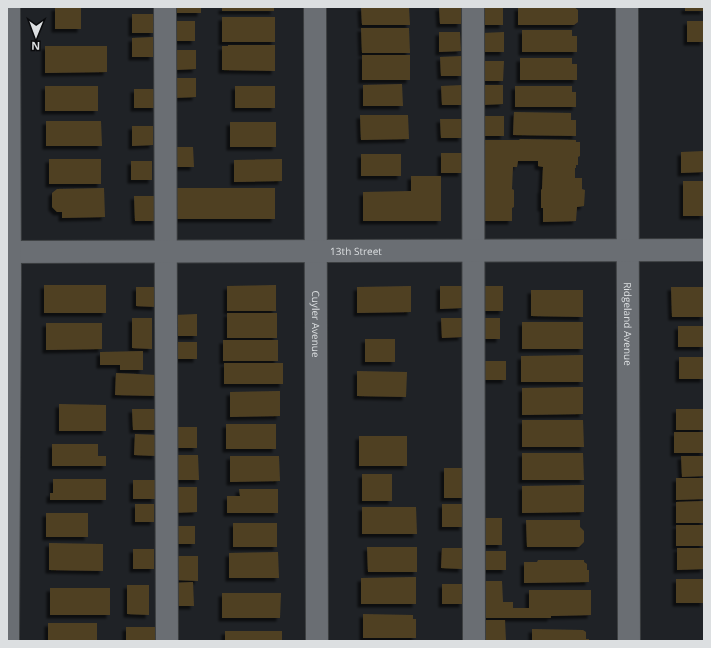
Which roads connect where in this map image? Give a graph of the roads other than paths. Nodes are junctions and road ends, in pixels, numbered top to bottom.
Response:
1 (8, 7) edge
2 (165, 7) edge
3 (315, 7) edge
4 (473, 7) edge
5 (627, 7) edge
6 (628, 250) junction
7 (704, 250) edge
8 (316, 251) junction
9 (474, 251) junction
10 (8, 252) edge
11 (165, 252) junction
12 (8, 641) edge
13 (167, 641) edge
14 (317, 641) edge
15 (474, 641) edge
16 (629, 641) edge

1 - 10 street
2 - 11 street
3 - 8 street, Cuyler Avenue
4 - 9 street
5 - 6 street, Ridgeland Avenue
6 - 7 street, 13th Street
6 - 9 street, 13th Street
6 - 16 street, Ridgeland Avenue
8 - 9 street, 13th Street
8 - 11 street, 13th Street
8 - 14 street, Cuyler Avenue
9 - 15 street
10 - 11 street, 13th Street
10 - 12 street
11 - 13 street

